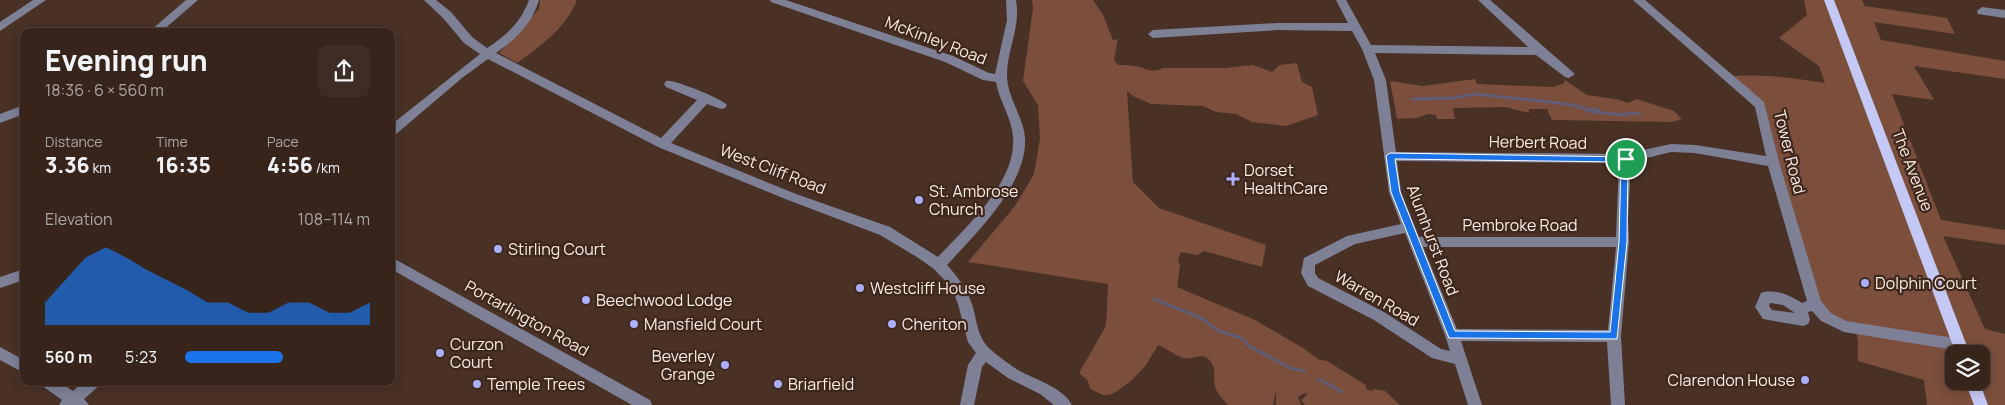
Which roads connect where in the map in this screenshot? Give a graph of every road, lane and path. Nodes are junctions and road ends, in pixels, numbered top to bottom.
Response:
1 (42, 0) edge
2 (193, 0) edge
3 (430, 0) edge
4 (534, 0) edge
5 (775, 0) edge
6 (1011, 0) edge
7 (1341, 0) edge
8 (1482, 0) edge
9 (1638, 0) edge
10 (1829, 0) edge
11 (1982, 11) dead end
12 (2005, 14) edge
13 (0, 27) edge
14 (1354, 27) junction
15 (159, 28) edge
16 (1153, 34) dead end
17 (1368, 50) junction
18 (1539, 51) junction
19 (488, 54) junction
20 (1569, 74) dead end
21 (1001, 79) junction
22 (670, 84) dead end
23 (706, 98) junction
24 (721, 104) dead end
25 (20, 111) edge
26 (0, 119) edge
27 (395, 129) edge
28 (662, 144) junction
29 (1390, 156) junction
30 (1626, 159) junction
31 (1773, 162) junction
32 (1408, 227) junction
33 (1416, 242) junction
34 (1623, 242) junction
35 (395, 264) edge
36 (939, 265) junction
37 (20, 276) edge
38 (0, 283) edge
39 (1815, 304) junction
40 (1801, 309) dead end
41 (1452, 335) junction
42 (1614, 336) junction
43 (1959, 345) edge
44 (1945, 347) edge
45 (0, 353) edge
46 (985, 353) junction
47 (1461, 360) junction
48 (20, 365) edge
49 (52, 386) edge
50 (90, 386) edge
51 (1975, 390) edge
52 (74, 403) edge
53 (645, 405) edge
54 (967, 405) edge
55 (1065, 405) edge
56 (1475, 405) edge
57 (1618, 405) edge
58 (1980, 405) edge

1 - 13 street
2 - 15 street
3 - 19 street, West Cliff Road
4 - 19 street
5 - 21 street, McKinley Road
6 - 21 street
7 - 14 street, Alumhurst Road
8 - 18 street
9 - 31 street, Tower Road
10 - 43 main road, The Avenue
11 - 12 street
14 - 16 street
14 - 17 street, Alumhurst Road
17 - 18 street
17 - 29 street, Alumhurst Road
18 - 20 street
19 - 27 street
19 - 28 street, West Cliff Road
21 - 36 street
22 - 23 street
23 - 24 street
23 - 28 street
25 - 26 street
28 - 36 street, West Cliff Road
29 - 30 street, Herbert Road
29 - 32 street, Alumhurst Road
30 - 31 street, Herbert Road
30 - 34 street
31 - 39 street, Tower Road
32 - 33 street, Alumhurst Road
32 - 47 street, Warren Road
33 - 34 street, Pembroke Road
33 - 41 street, Alumhurst Road
34 - 42 street
35 - 53 street, Portarlington Road
36 - 46 street, West Cliff Road
37 - 38 street
39 - 40 street
39 - 44 street
41 - 42 street
41 - 47 street, Alumhurst Road
42 - 57 street
45 - 48 street
46 - 54 street
46 - 55 street, West Cliff Road
47 - 56 street, Alumhurst Road
49 - 52 street
50 - 52 street
51 - 58 main road

